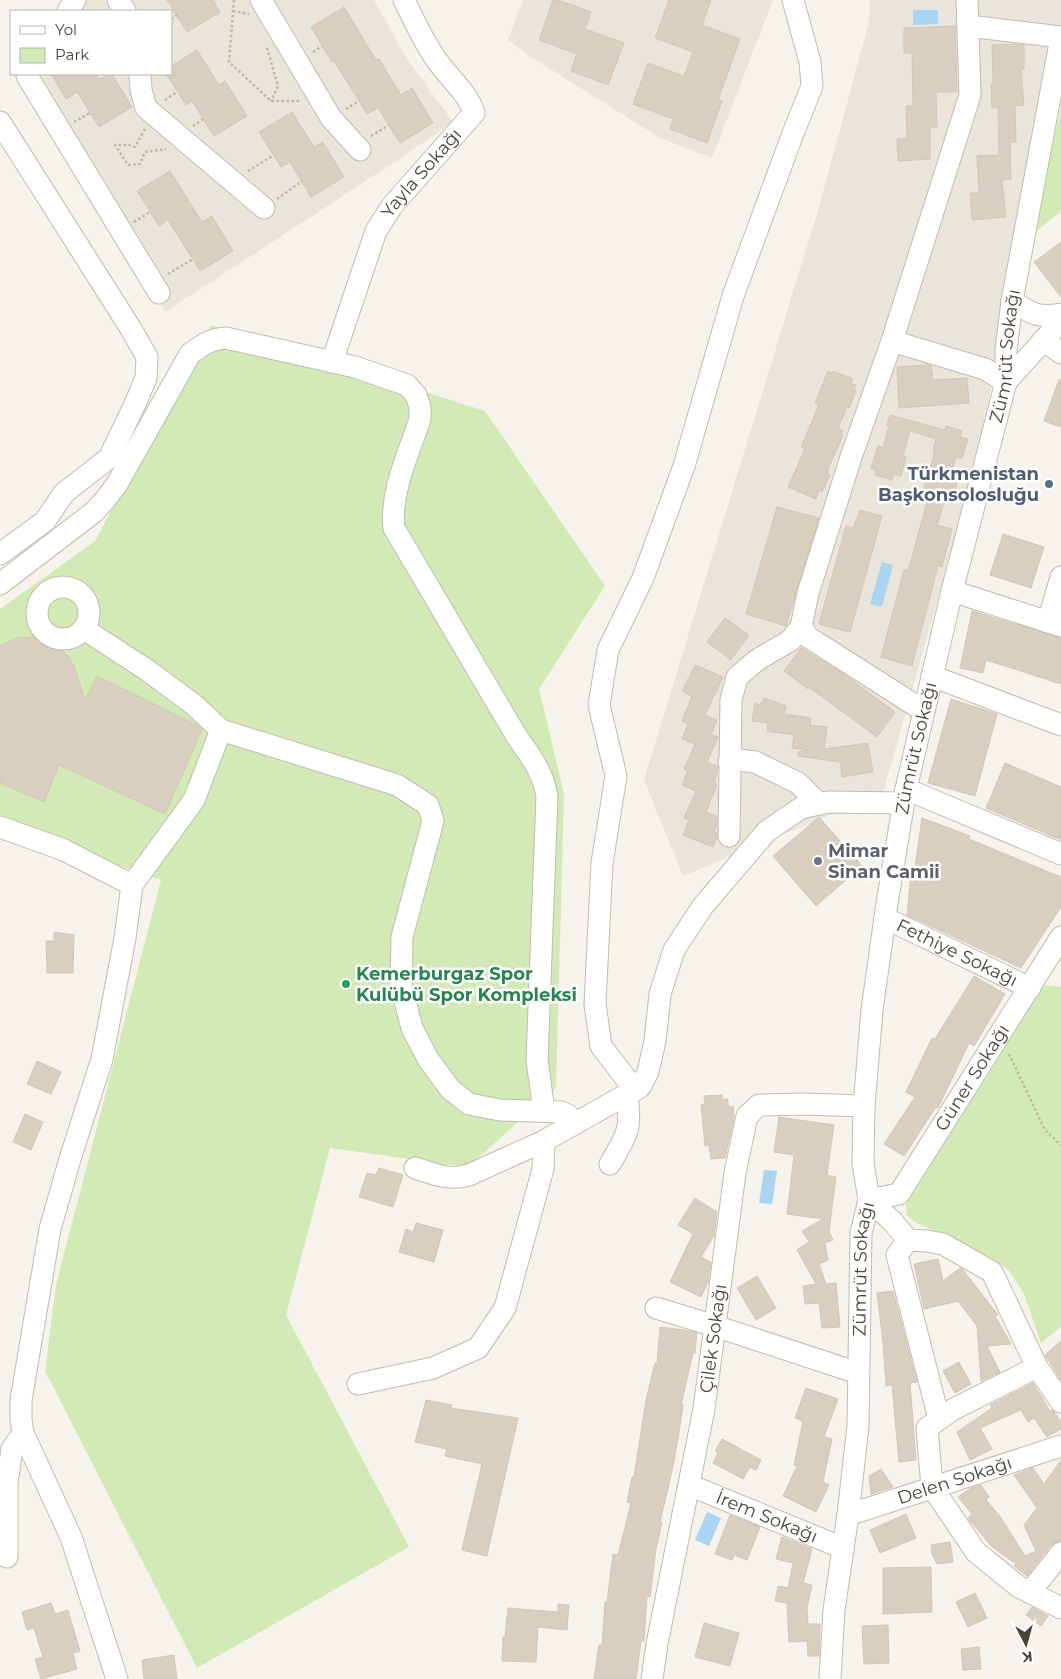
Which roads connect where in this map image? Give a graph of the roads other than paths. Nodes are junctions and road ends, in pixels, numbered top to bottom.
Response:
1 (404, 0) edge
2 (793, 0) edge
3 (967, 0) edge
4 (256, 7) edge
5 (968, 26) junction
6 (1061, 38) edge
7 (28, 75) edge
8 (140, 75) edge
9 (0, 122) edge
10 (360, 150) dead end
11 (264, 208) road end
12 (156, 288) road end
13 (1012, 301) junction
14 (1061, 314) edge
15 (1061, 320) edge
16 (1043, 340) junction
17 (892, 341) junction
18 (1061, 353) edge
19 (332, 362) junction
20 (1006, 382) junction
21 (0, 554) edge
22 (1061, 577) edge
23 (7, 579) edge
24 (952, 590) junction
25 (39, 601) junction
26 (1055, 624) edge
27 (801, 627) junction
28 (84, 629) junction
29 (932, 676) junction
30 (924, 711) junction
31 (1061, 726) edge
32 (221, 730) junction
33 (729, 762) junction
34 (905, 796) junction
35 (819, 804) junction
36 (0, 827) edge
37 (729, 836) dead end
38 (1061, 854) edge
39 (132, 885) junction
40 (885, 918) junction
41 (1061, 938) edge
42 (1030, 988) junction
43 (631, 1093) junction
44 (864, 1106) junction
45 (544, 1111) junction
46 (575, 1124) junction
47 (544, 1141) junction
48 (610, 1164) dead end
49 (415, 1168) dead end
50 (900, 1194) junction
51 (869, 1200) junction
52 (893, 1222) junction
53 (908, 1240) junction
54 (656, 1308) dead end
55 (715, 1326) junction
56 (1037, 1367) junction
57 (858, 1373) junction
58 (358, 1384) dead end
59 (1061, 1402) edge
60 (939, 1419) junction
61 (23, 1433) junction
62 (1061, 1446) edge
63 (689, 1485) junction
64 (932, 1487) junction
65 (848, 1515) junction
66 (843, 1548) junction
67 (1061, 1553) edge
68 (6, 1557) dead end
69 (1030, 1592) junction
70 (1061, 1608) edge
71 (117, 1679) edge
72 (652, 1679) edge
73 (830, 1679) edge

1 - 19 street, Yayla Sokağı
2 - 43 street
3 - 5 street
4 - 10 street
5 - 6 street
5 - 17 street
6 - 13 street, Zümrüt Sokağı
7 - 12 street
8 - 11 street
9 - 21 street
13 - 14 street
13 - 20 street, Zümrüt Sokağı
15 - 16 street
16 - 18 street
16 - 20 street
17 - 20 street
17 - 27 street
19 - 23 street
19 - 45 street
20 - 24 street, Zümrüt Sokağı
22 - 26 street
23 - 25 street
24 - 26 street
24 - 29 street, Zümrüt Sokağı
25 - 28 street
25 - 28 street
27 - 30 street
27 - 33 street
28 - 32 street
29 - 30 street, Zümrüt Sokağı
29 - 31 street
30 - 34 street, Zümrüt Sokağı
32 - 39 street
32 - 45 street
33 - 35 street
33 - 37 street
34 - 35 street
34 - 38 street
34 - 40 street, Zümrüt Sokağı
35 - 43 street
36 - 39 street
39 - 61 street
40 - 42 street, Fethiye Sokağı
40 - 44 street, Zümrüt Sokağı
41 - 42 street, Güner Sokağı
42 - 50 street, Güner Sokağı
43 - 46 street
43 - 48 street
44 - 51 street, Zümrüt Sokağı
44 - 55 street, Çilek Sokağı
45 - 46 street
46 - 47 street
47 - 49 street
47 - 58 street
50 - 51 street
50 - 52 street, Güner Sokağı
51 - 52 street
51 - 57 street, Zümrüt Sokağı
52 - 53 street
53 - 56 street
53 - 60 street
54 - 55 street
55 - 57 street
55 - 63 street, Çilek Sokağı
56 - 59 street
56 - 60 street
57 - 65 street, Zümrüt Sokağı
60 - 64 street
61 - 68 street
61 - 71 street
62 - 64 street, Delen Sokağı
63 - 66 street, İrem Sokağı
63 - 72 street, Çilek Sokağı
64 - 65 street, Delen Sokağı
64 - 69 street
65 - 66 street, Zümrüt Sokağı
66 - 73 street, Zümrüt Sokağı
67 - 69 street
69 - 70 street

